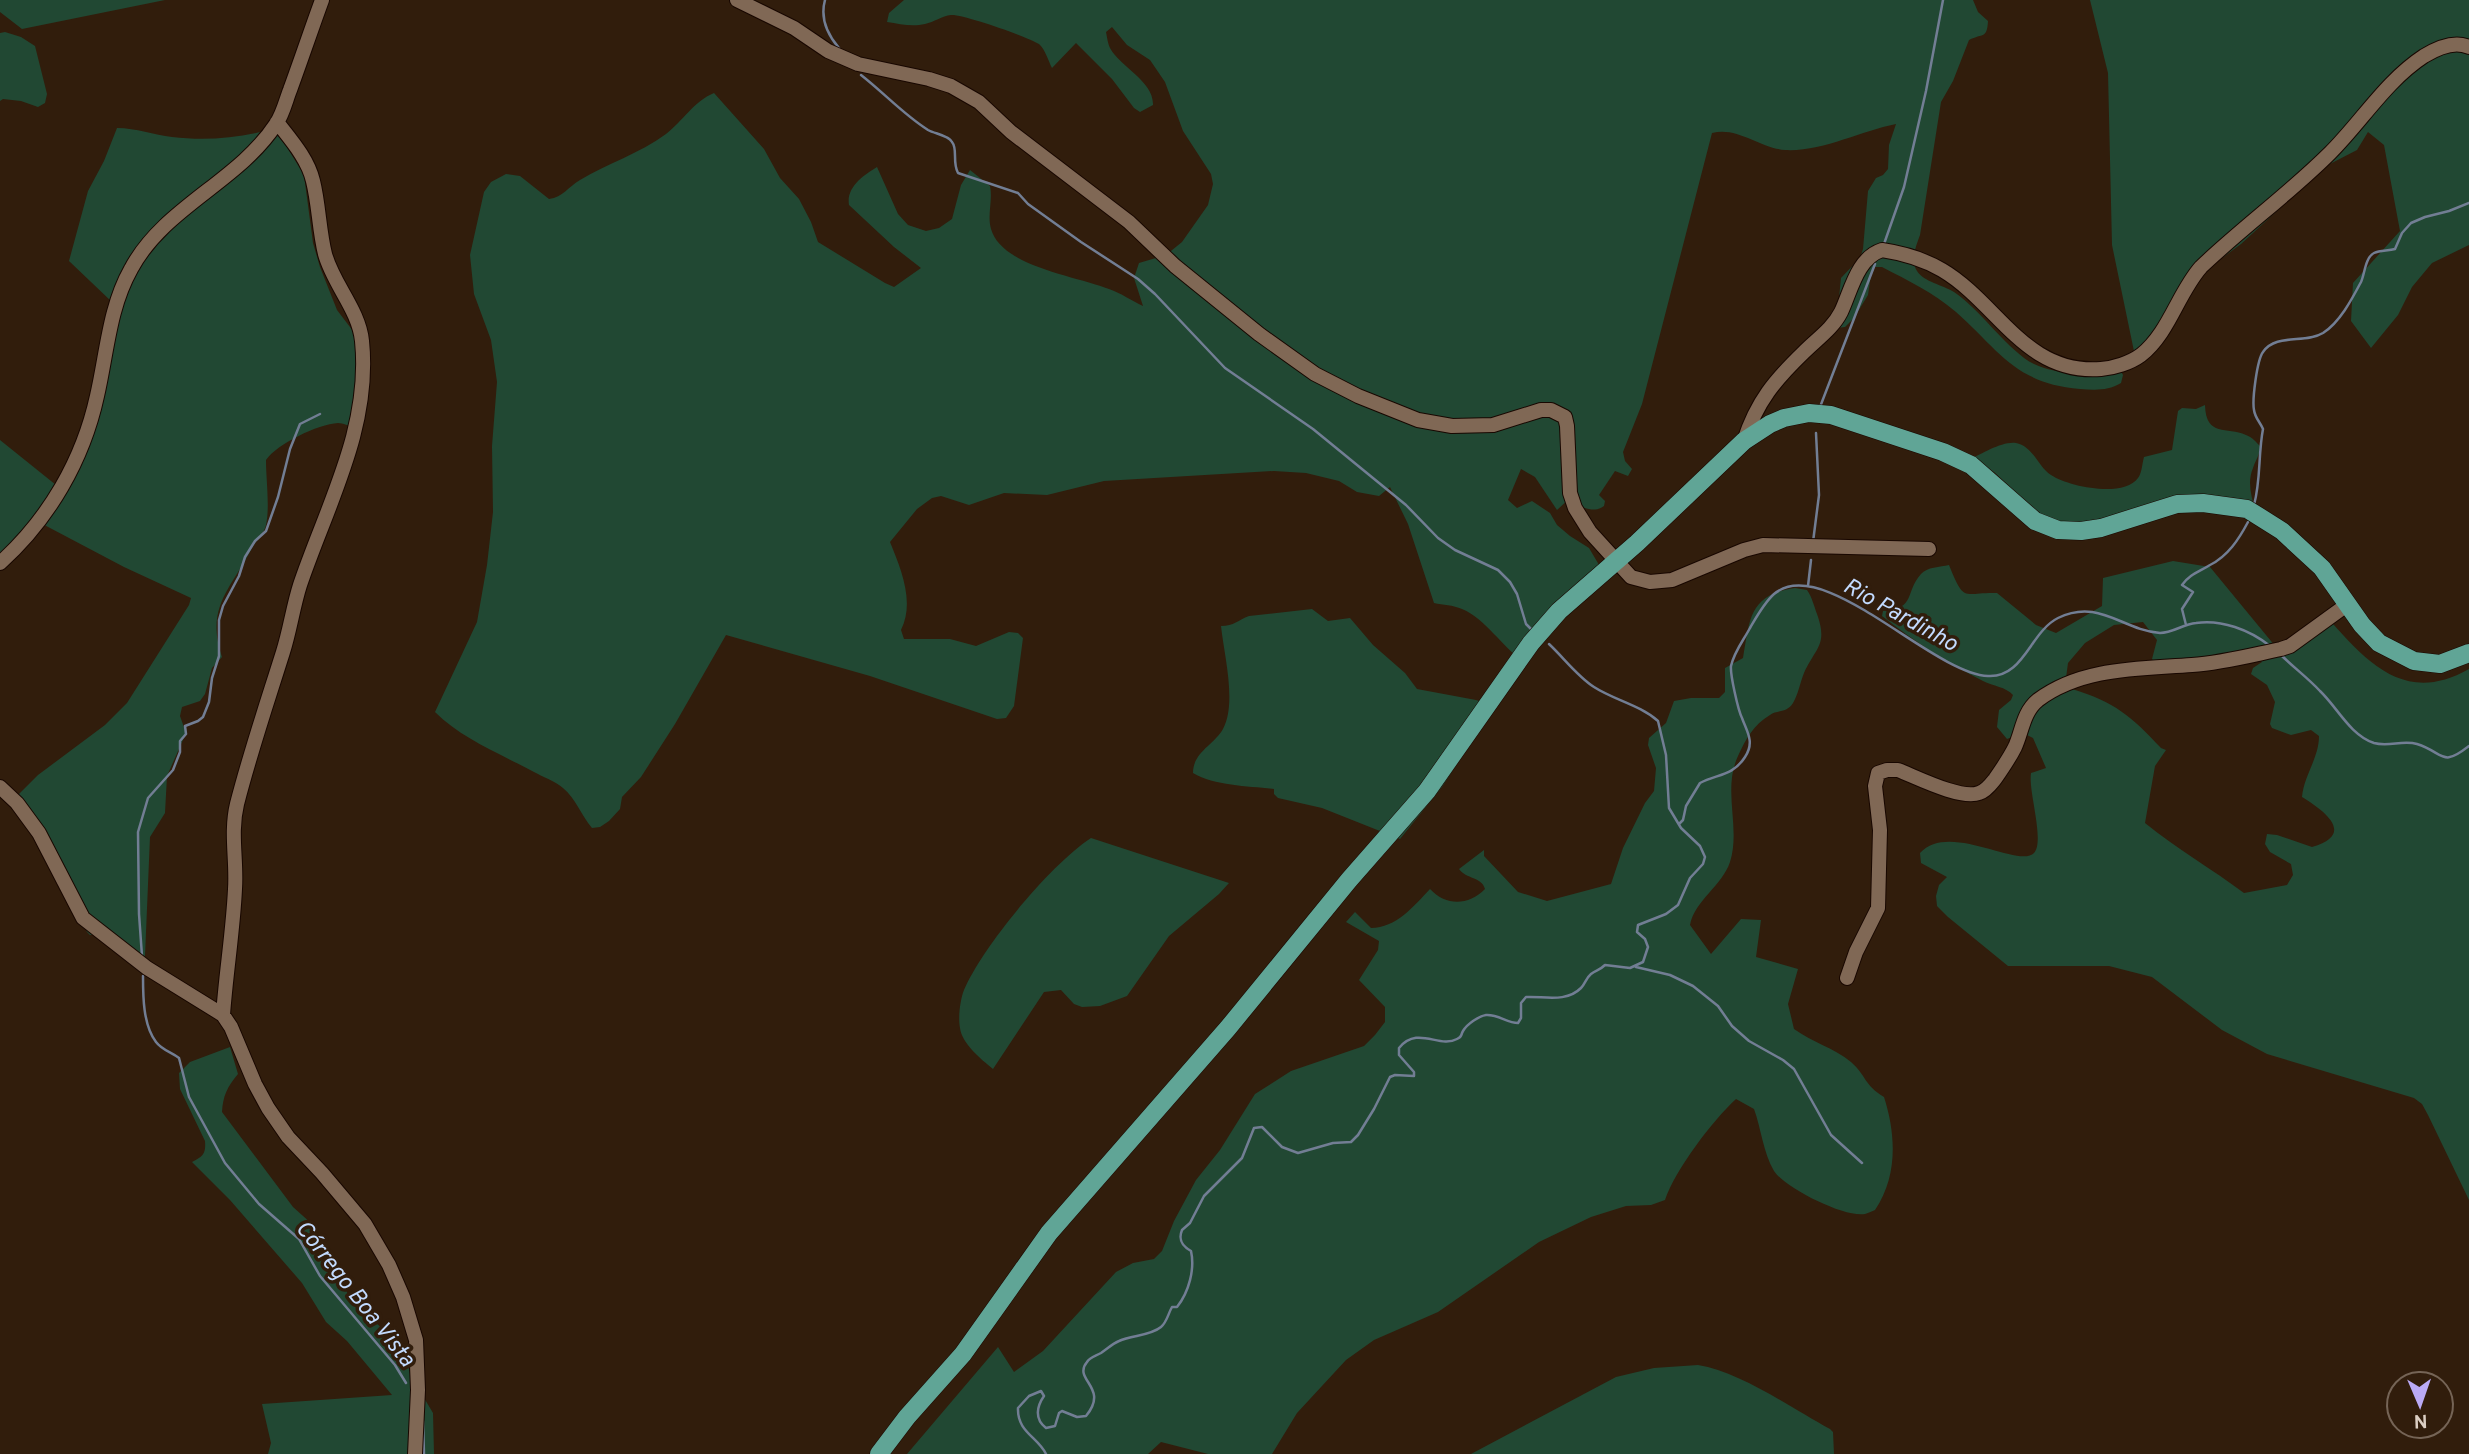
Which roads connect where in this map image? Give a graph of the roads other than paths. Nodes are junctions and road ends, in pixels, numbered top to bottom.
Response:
1 (322, 0) edge
2 (737, 0) edge
3 (762, 0) edge
4 (782, 22) junction
5 (2469, 47) edge
6 (277, 122) junction
7 (1744, 441) junction
8 (1929, 549) dead end
9 (1617, 561) junction
10 (0, 563) edge
11 (2348, 604) junction
12 (2469, 653) edge
13 (0, 787) edge
14 (1847, 978) dead end
15 (223, 1015) junction
16 (415, 1454) edge
17 (879, 1454) edge

1 - 6 street
2 - 4 street
3 - 4 street
4 - 9 street
5 - 7 street
6 - 10 street
6 - 15 street
7 - 9 main road
7 - 11 main road
8 - 9 street
9 - 17 main road
11 - 12 main road
11 - 14 street
13 - 15 street
15 - 16 street

